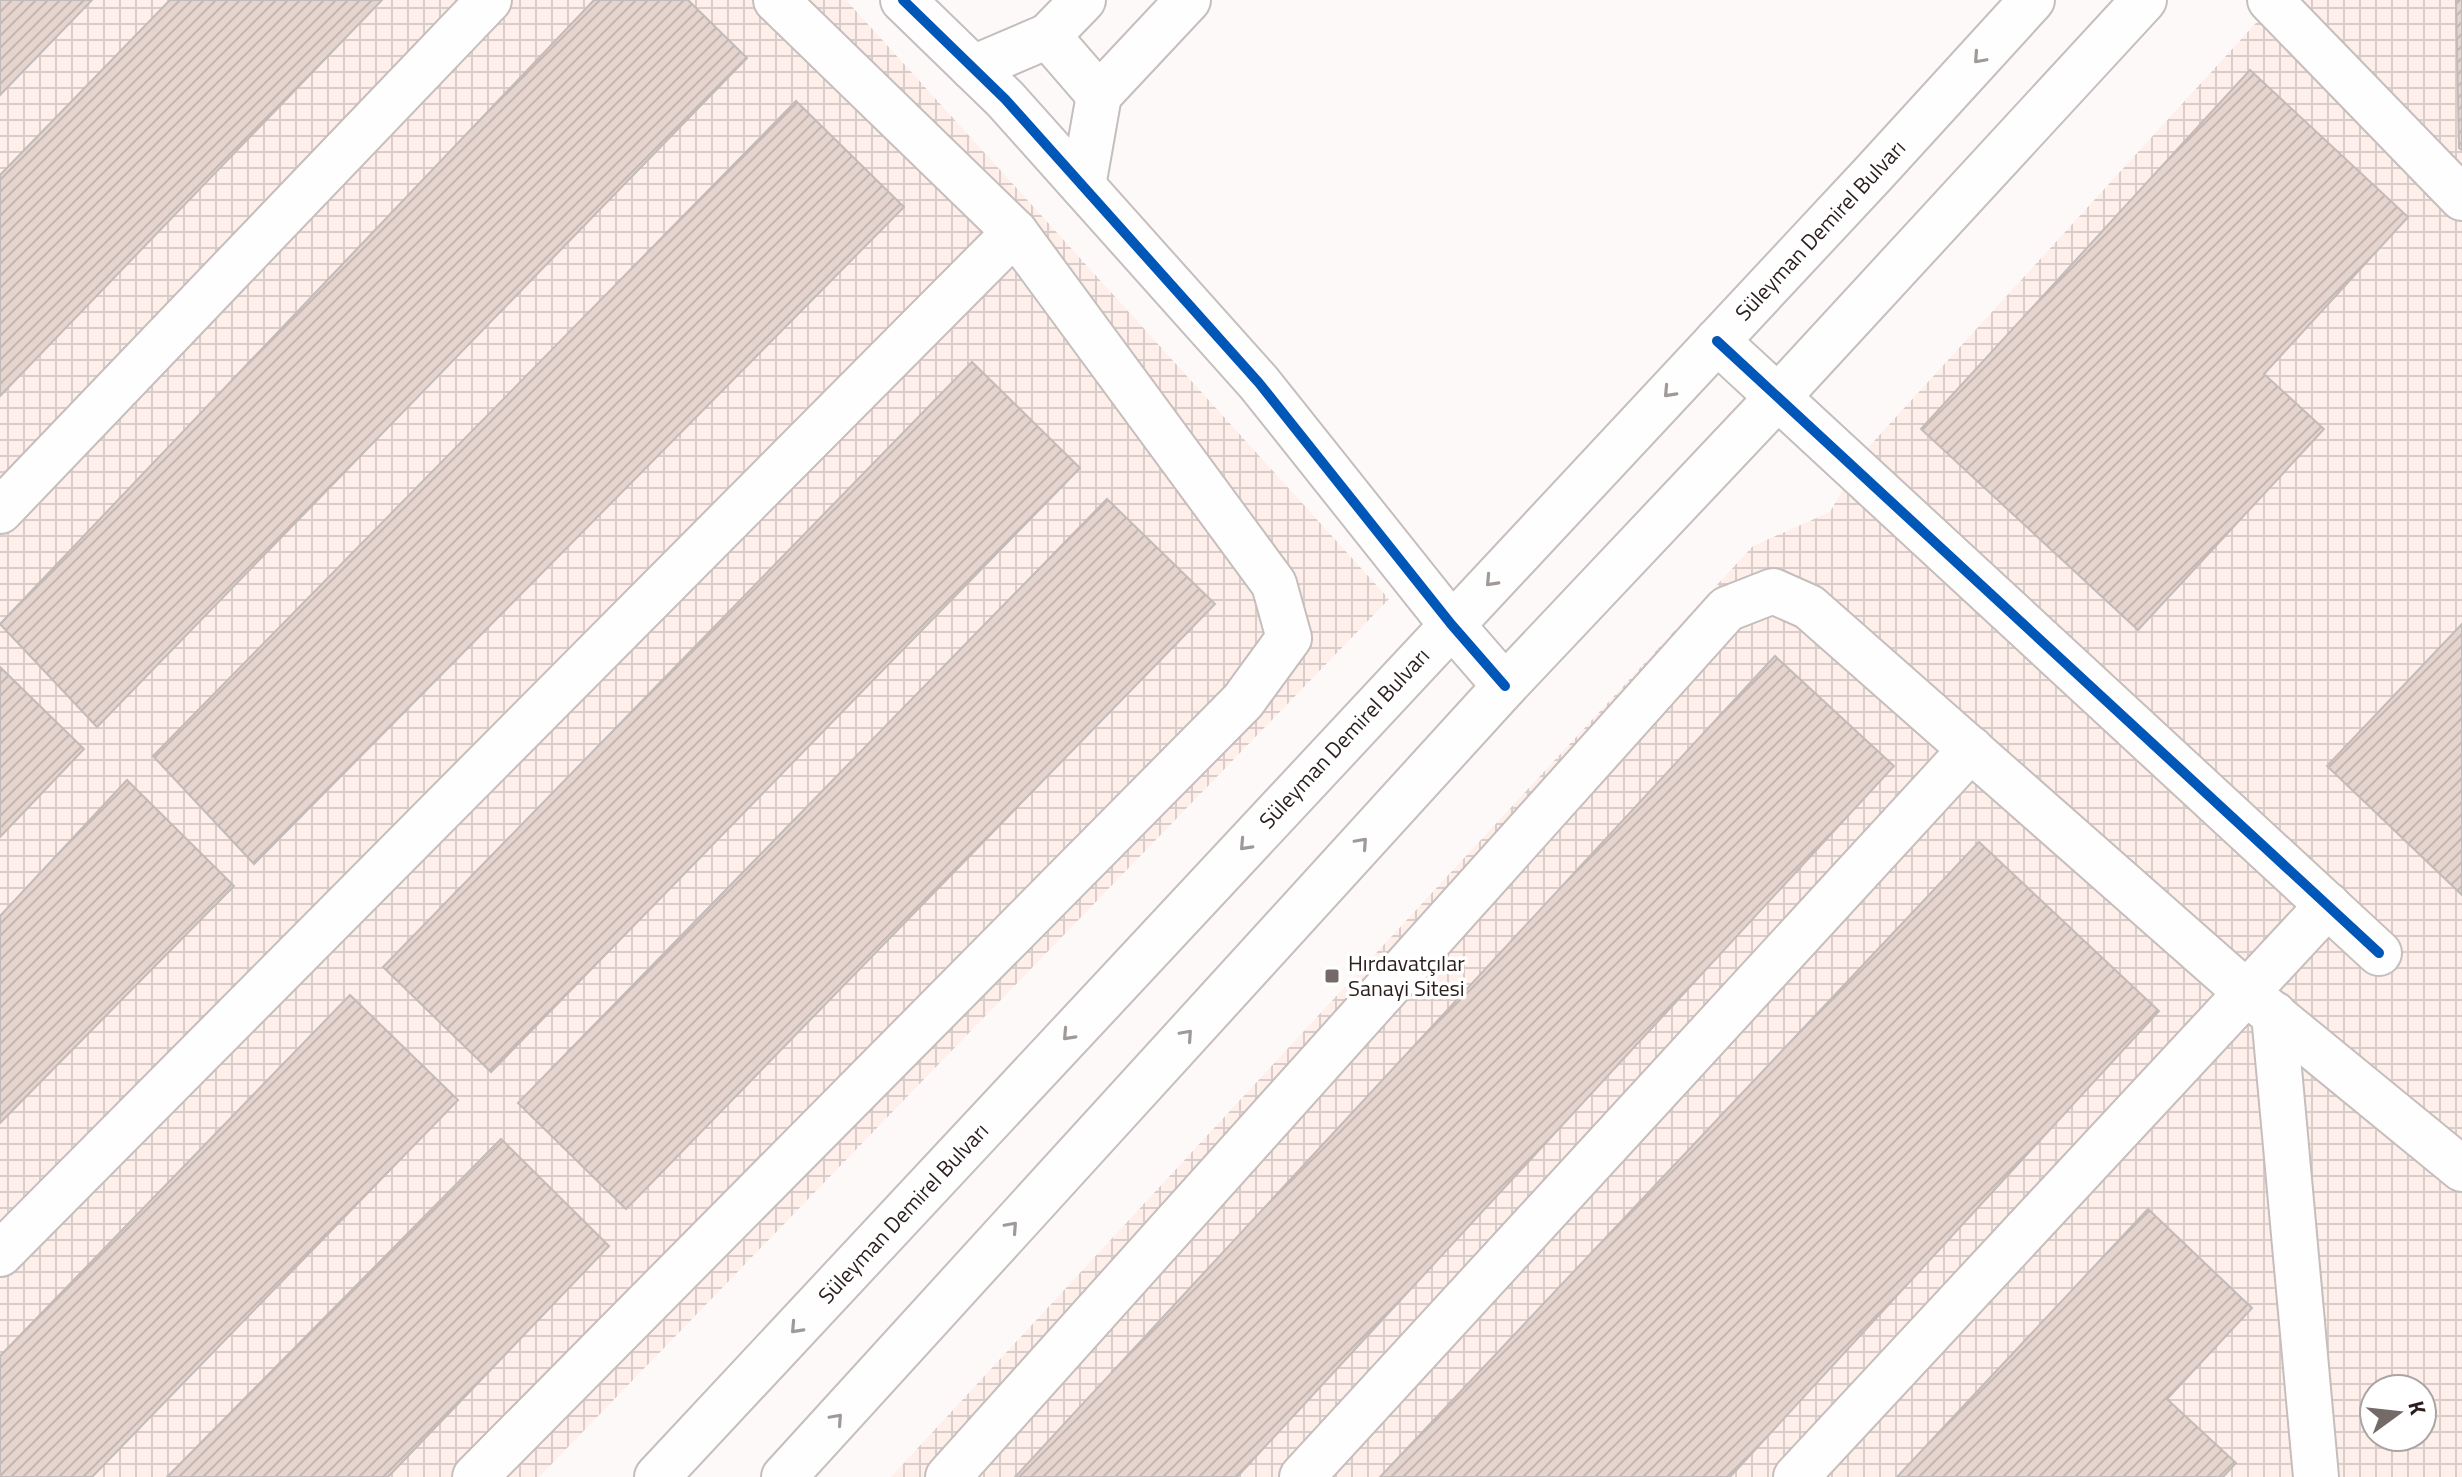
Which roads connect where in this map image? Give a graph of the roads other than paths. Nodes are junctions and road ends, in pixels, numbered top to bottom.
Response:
1 (489, 0) edge
2 (776, 0) edge
3 (903, 0) edge
4 (1083, 0) edge
5 (1188, 0) edge
6 (2032, 0) edge
7 (2144, 0) edge
8 (2270, 0) edge
9 (1048, 36) junction
10 (973, 68) junction
11 (1099, 95) junction
12 (1083, 186) junction
13 (2462, 198) edge
14 (1015, 232) junction
15 (1717, 341) junction
16 (1777, 398) junction
17 (0, 511) edge
18 (1451, 624) junction
19 (1505, 686) junction
20 (1971, 749) junction
21 (2328, 905) junction
22 (2379, 953) dead end
23 (2261, 1004) junction
24 (2462, 1169) edge
25 (0, 1254) edge
26 (2307, 1469) edge
27 (475, 1477) edge
28 (657, 1477) edge
29 (784, 1477) edge
30 (948, 1477) edge
31 (1302, 1477) edge
32 (1796, 1477) edge

1 - 17 main road
2 - 14 main road
3 - 10 main road
4 - 9 main road
5 - 11 main road
6 -> 15 main road, Süleyman Demirel Bulvarı
7 - 16 main road
8 - 13 main road
9 - 10 main road
9 - 11 main road
10 - 12 main road
11 - 12 main road
12 - 18 main road
14 - 25 main road
14 - 27 main road
15 - 16 main road
15 -> 18 main road, Süleyman Demirel Bulvarı
16 - 19 main road
16 - 21 main road
18 - 19 main road
18 -> 28 main road, Süleyman Demirel Bulvarı
29 -> 19 main road
20 - 23 main road
20 - 30 main road
20 - 31 main road
21 - 22 main road
21 - 23 main road
23 - 24 main road
23 - 26 main road
23 - 32 main road

